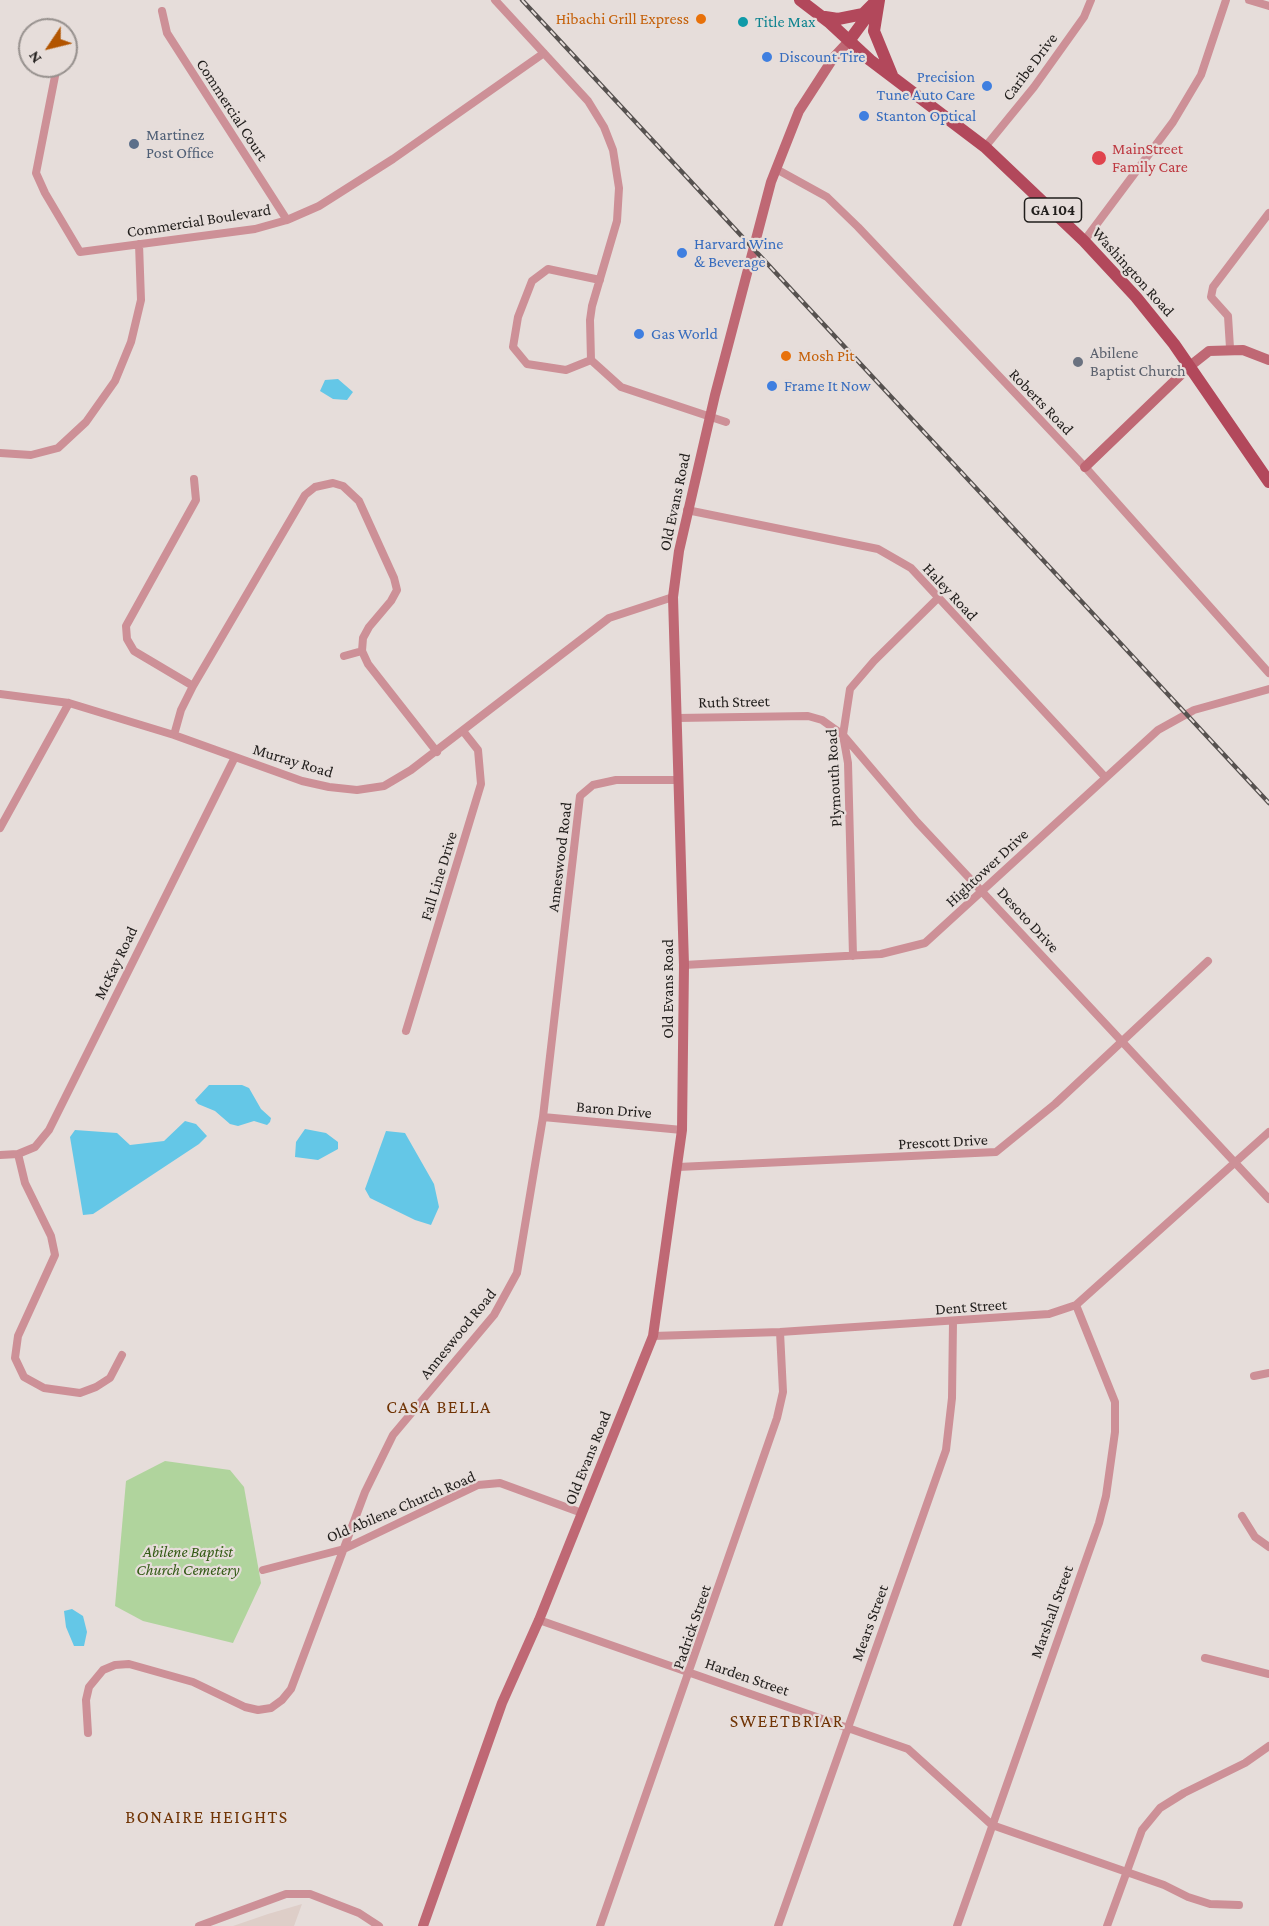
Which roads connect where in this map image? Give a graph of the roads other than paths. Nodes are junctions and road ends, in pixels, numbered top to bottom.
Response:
1 (495, 0) edge
2 (800, 0) edge
3 (878, 0) edge
4 (1091, 0) edge
5 (1226, 0) edge
6 (1249, 0) edge
7 (1269, 6) edge
8 (162, 11) dead end
9 (822, 16) junction
10 (849, 41) junction
11 (544, 53) junction
12 (55, 78) edge
13 (894, 79) junction
14 (985, 147) junction
15 (778, 170) junction
16 (1269, 213) edge
17 (287, 220) junction
18 (1084, 241) junction
19 (139, 244) junction
20 (600, 280) junction
21 (1230, 348) junction
22 (591, 360) junction
23 (1269, 360) edge
24 (1190, 366) junction
25 (710, 417) junction
26 (726, 422) dead end
27 (0, 453) edge
28 (1085, 468) junction
29 (194, 479) dead end
30 (1269, 482) edge
31 (687, 510) junction
32 (673, 597) junction
33 (938, 598) junction
34 (362, 651) junction
35 (344, 656) dead end
36 (1269, 673) edge
37 (193, 686) junction
38 (1269, 689) edge
39 (0, 693) edge
40 (69, 703) junction
41 (792, 716) joint
42 (677, 718) junction
43 (463, 731) junction
44 (174, 735) junction
45 (843, 735) junction
46 (437, 752) junction
47 (235, 757) junction
48 (1105, 777) junction
49 (677, 780) junction
50 (0, 828) edge
51 (982, 891) junction
52 (853, 956) junction
53 (1208, 961) dead end
54 (684, 965) junction
55 (406, 1031) dead end
56 (1122, 1042) junction
57 (543, 1117) junction
58 (682, 1130) junction
59 (1269, 1132) edge
60 (18, 1154) junction
61 (0, 1155) edge
62 (1235, 1161) junction
63 (678, 1167) junction
64 (1269, 1200) edge
65 (1076, 1305) junction
66 (953, 1322) junction
67 (780, 1332) junction
68 (653, 1336) junction
69 (122, 1355) dead end
70 (1269, 1373) edge
71 (1254, 1376) dead end
72 (582, 1513) junction
73 (1242, 1516) dead end
74 (1269, 1547) edge
75 (344, 1549) junction
76 (263, 1570) dead end
77 (539, 1620) junction
78 (1205, 1658) dead end
79 (690, 1672) junction
80 (1269, 1674) edge
81 (847, 1727) junction
82 (88, 1734) dead end
83 (1269, 1746) edge
84 (992, 1825) junction
85 (1126, 1874) junction
86 (1239, 1905) dead end
87 (199, 1926) edge
88 (379, 1926) edge
89 (423, 1926) edge
90 (600, 1926) edge
91 (778, 1926) edge
92 (957, 1926) edge
93 (1107, 1926) edge

1 - 11 street
2 - 9 main road, Washington Road / GA 104
3 - 9 main road
3 - 10 main road
3 - 13 main road
4 - 14 street, Caribe Drive
5 - 18 street
6 - 7 street
8 - 17 street, Commercial Court
9 - 10 main road, Washington Road / GA 104
10 - 13 main road, Washington Road / GA 104
10 - 15 street, Old Evans Road
11 - 17 street, Commercial Boulevard
11 - 20 street
12 - 19 street, Commercial Boulevard
13 - 14 main road, Washington Road / GA 104
14 - 18 main road, Washington Road / GA 104
15 - 25 street, Old Evans Road
15 - 28 street, Roberts Road
16 - 21 street
17 - 19 street, Commercial Boulevard
18 - 24 main road, Washington Road / GA 104
19 - 27 street
20 - 22 street
20 - 22 street
21 - 23 street
21 - 24 street
22 - 25 street
24 - 28 street
24 - 30 main road, Washington Road / GA 104
25 - 26 street
25 - 31 street, Old Evans Road
28 - 36 street, Roberts Road
29 - 37 street
31 - 32 street, Old Evans Road
31 - 33 street, Haley Road
32 - 42 street, Old Evans Road
32 - 43 street, Murray Road
33 - 45 street, Plymouth Road
33 - 48 street, Haley Road
34 - 35 street
34 - 37 street
34 - 46 street
37 - 44 street
38 - 48 street, Hightower Drive
39 - 40 street, Murray Road
40 - 44 street, Murray Road
40 - 50 street
41 - 42 street, Ruth Street
41 - 45 street, Desoto Drive
42 - 49 street, Old Evans Road
43 - 46 street, Murray Road
43 - 55 street, Fall Line Drive
44 - 47 street, Murray Road
45 - 51 street, Desoto Drive
45 - 52 street, Plymouth Road
46 - 47 street, Murray Road
47 - 60 street, McKay Road
48 - 51 street, Hightower Drive
49 - 54 street, Old Evans Road
49 - 57 street, Anneswood Road
51 - 52 street, Hightower Drive
51 - 56 street, Desoto Drive
52 - 54 street, Hightower Drive
53 - 56 street, Prescott Drive
54 - 58 street, Old Evans Road
56 - 62 street, Desoto Drive
56 - 63 street, Prescott Drive
57 - 58 street, Baron Drive
57 - 75 street, Anneswood Road
58 - 63 street, Old Evans Road
59 - 62 street, Dent Street
60 - 61 street, McKay Road
60 - 69 street
62 - 64 street, Desoto Drive
62 - 65 street, Dent Street
63 - 68 street, Old Evans Road
65 - 66 street, Dent Street
65 - 84 street, Marshall Street
66 - 67 street, Dent Street
66 - 81 street, Mears Street
67 - 68 street, Dent Street
67 - 79 street, Padrick Street
68 - 72 street, Old Evans Road
70 - 71 street
72 - 75 street, Old Abilene Church Road
72 - 77 street, Old Evans Road
73 - 74 street
75 - 76 street, Old Abilene Church Road
75 - 82 street, Anneswood Road
77 - 79 street, Harden Street
77 - 89 street, Old Evans Road
78 - 80 street
79 - 81 street, Harden Street
79 - 90 street, Padrick Street
81 - 84 street, Harden Street
81 - 91 street, Mears Street
83 - 85 street
84 - 85 street, Harden Street
84 - 92 street, Marshall Street
85 - 86 street, Harden Street
85 - 93 street
87 - 88 street

